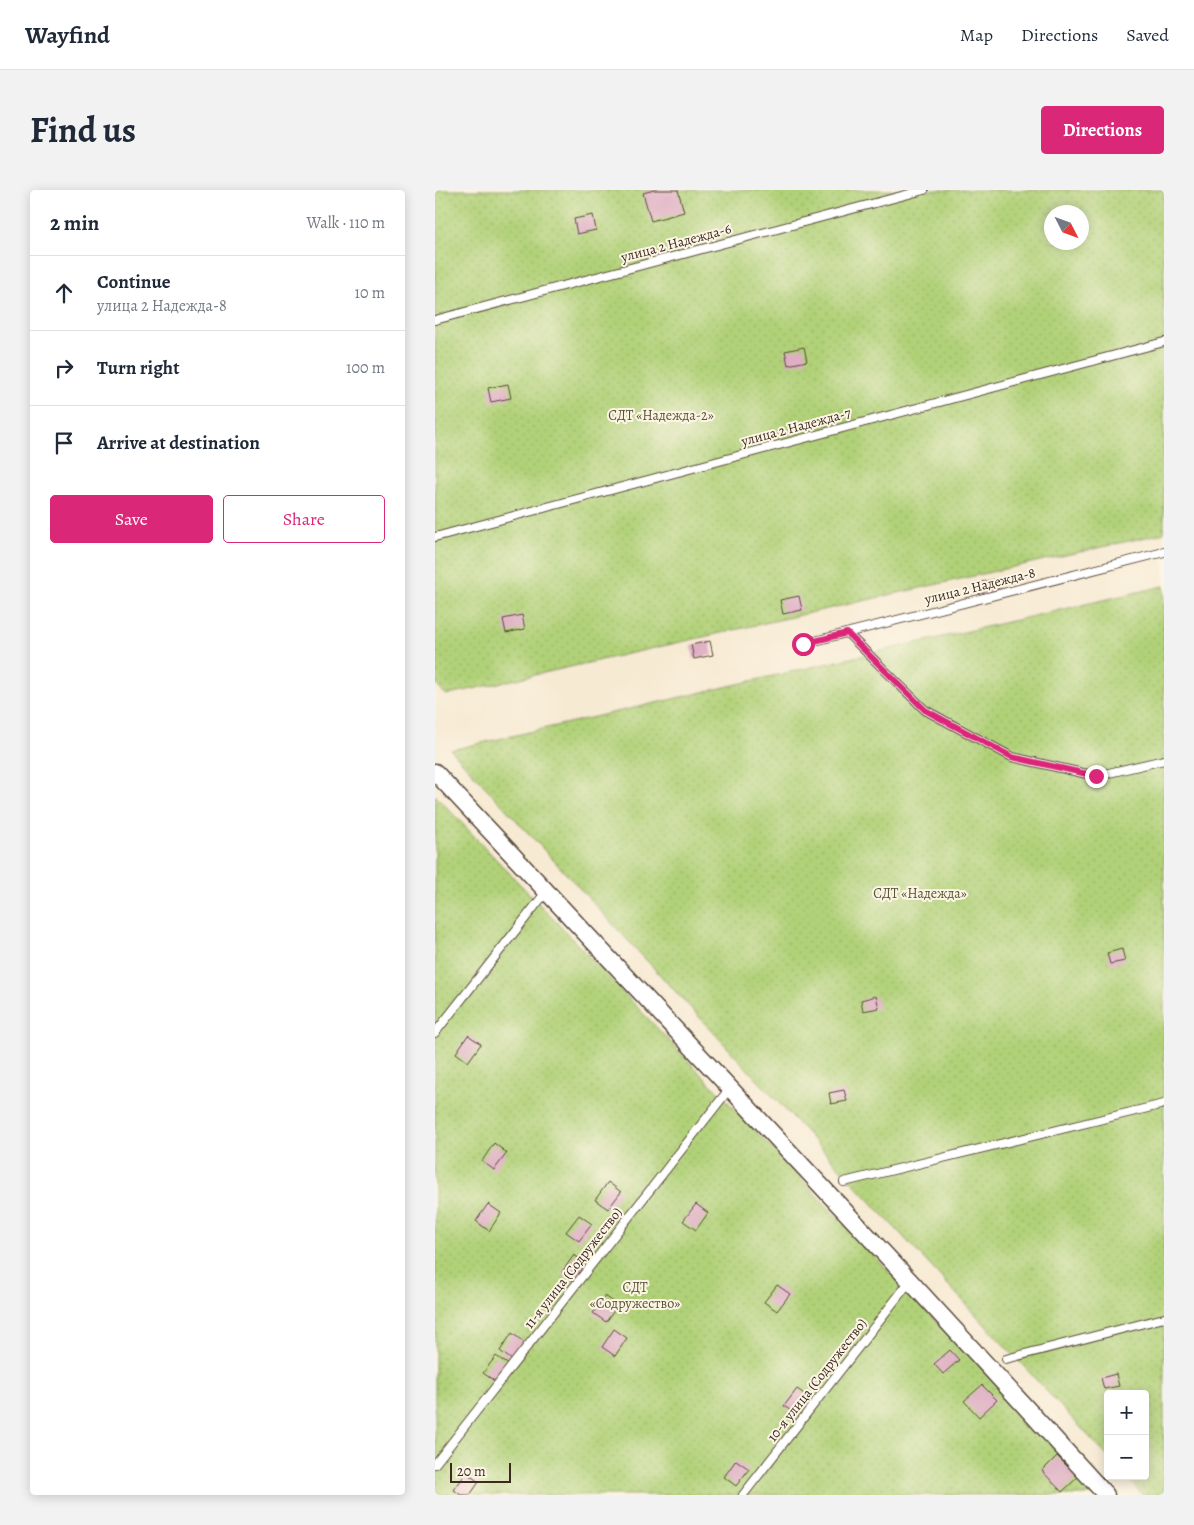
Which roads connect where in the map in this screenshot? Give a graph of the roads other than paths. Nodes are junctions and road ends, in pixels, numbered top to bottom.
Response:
1 (923, 190) edge
2 (435, 320) edge
3 (1164, 342) edge
4 (435, 537) edge
5 (1164, 552) edge
6 (847, 633) junction
7 (803, 644) dead end
8 (1164, 760) edge
9 (435, 772) edge
10 (547, 892) junction
11 (435, 1033) edge
12 (730, 1088) junction
13 (1164, 1104) edge
14 (844, 1182) dead end
15 (910, 1281) junction
16 (1164, 1318) edge
17 (1006, 1359) dead end
18 (435, 1464) edge
19 (743, 1495) edge
20 (1106, 1495) edge

1 - 2 lane, улица 2 Надежда-6
3 - 4 lane, улица 2 Надежда-7
5 - 6 lane, улица 2 Надежда-8
6 - 7 lane, улица 2 Надежда-8
6 - 8 lane
9 - 10 street
10 - 11 lane
10 - 12 street
12 - 15 street
12 - 18 lane, 11-я улица (Содружество)
13 - 14 lane
15 - 19 lane, 10-я улица (Содружество)
15 - 20 street
16 - 17 lane

